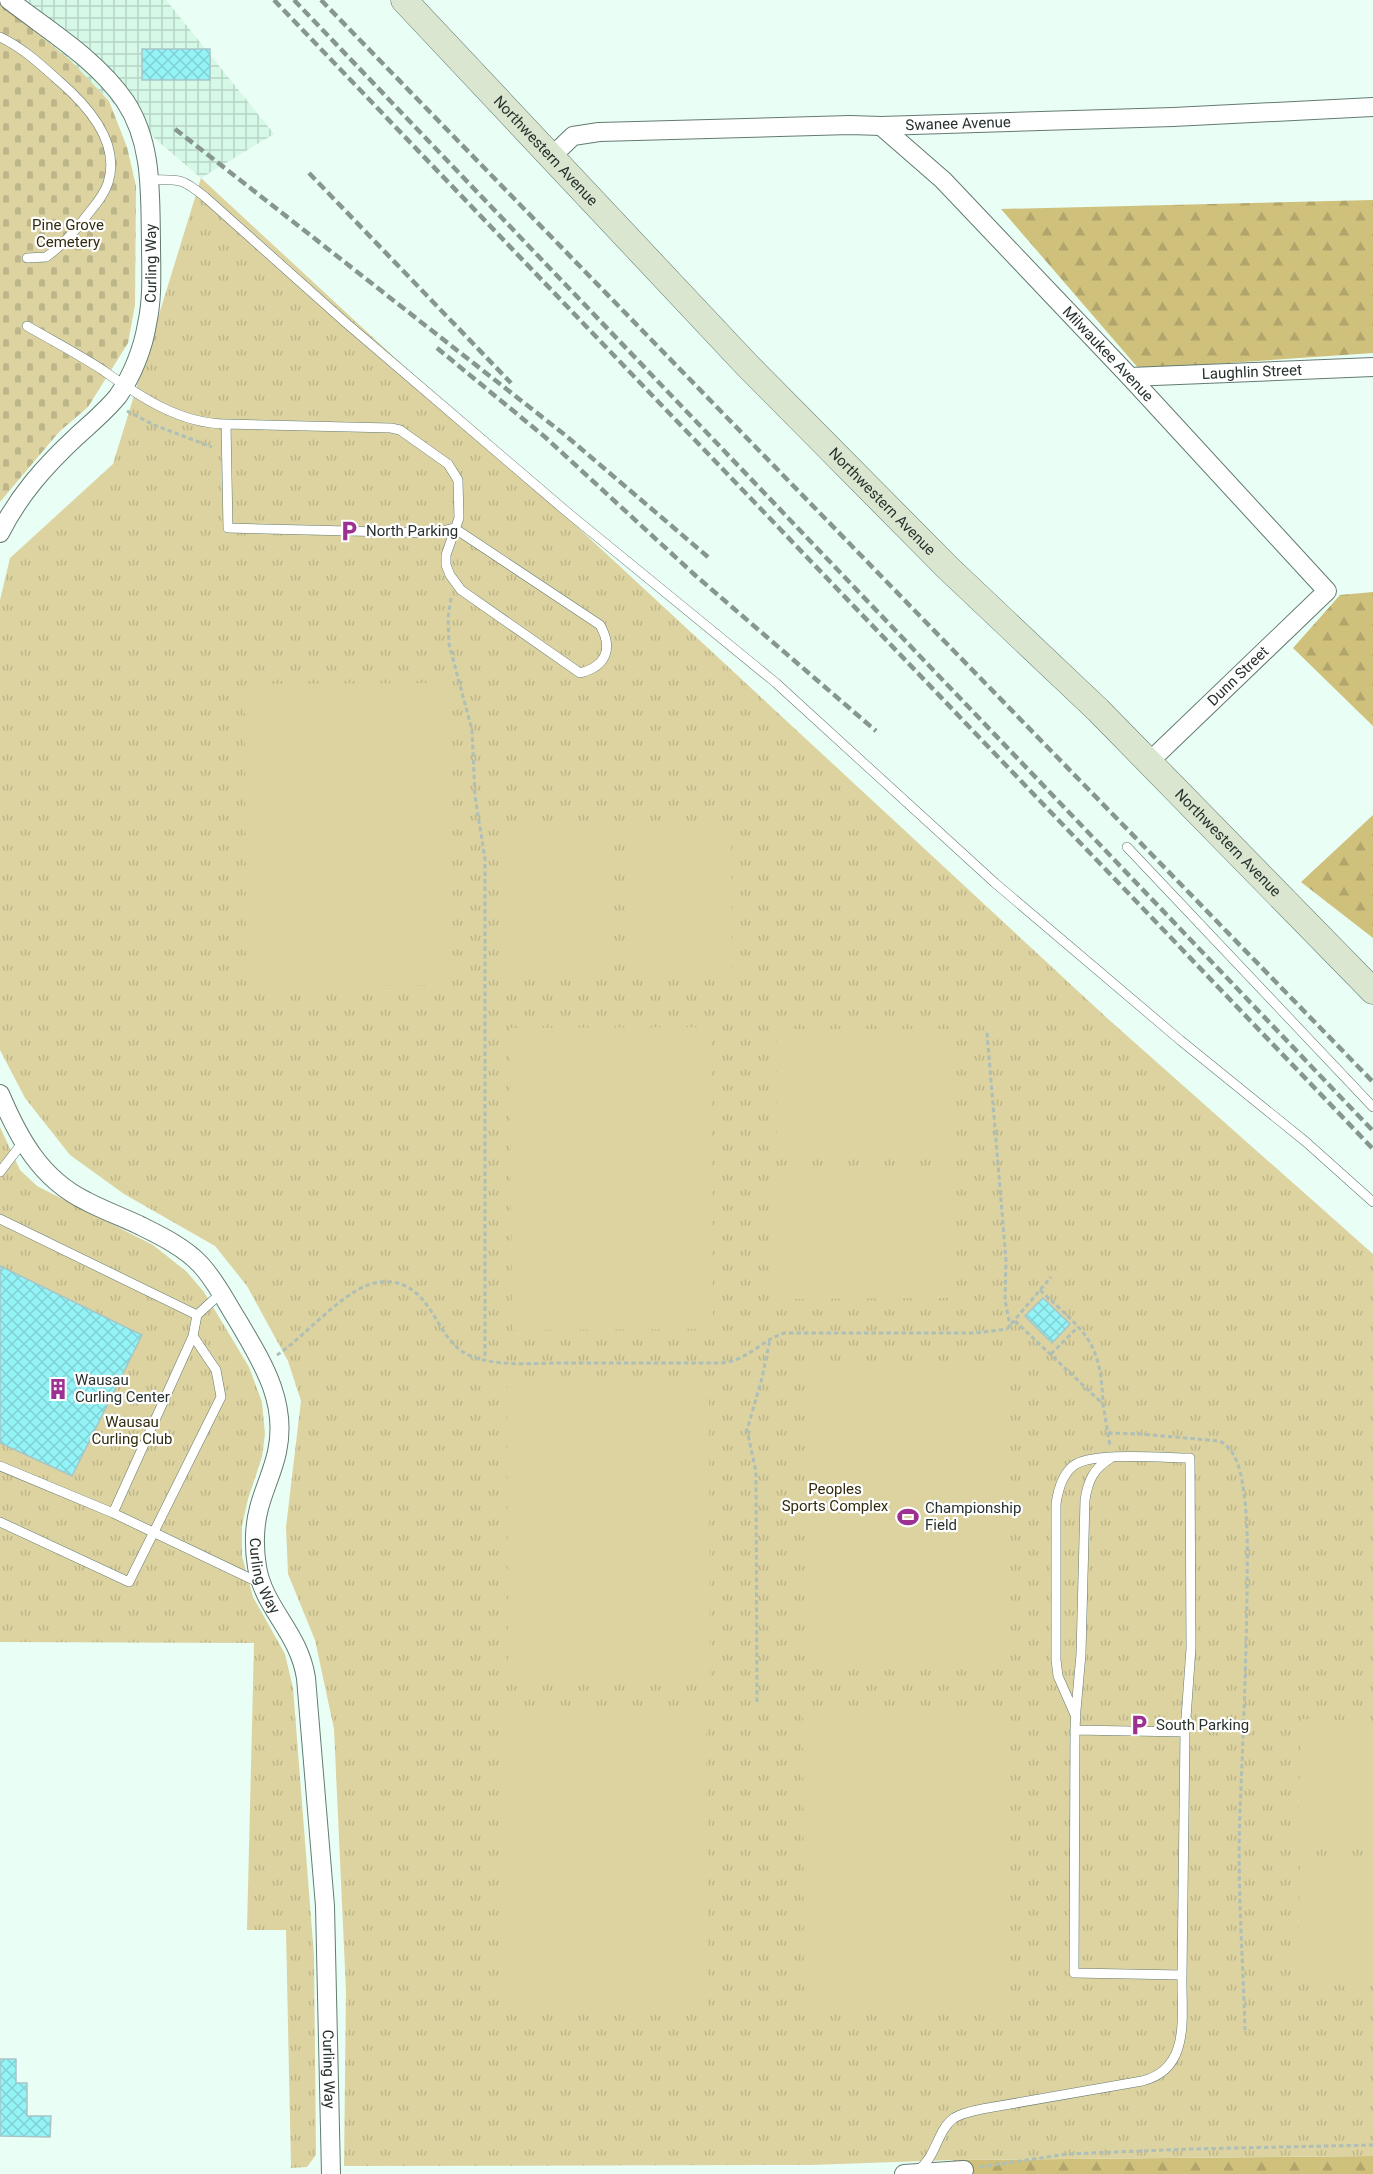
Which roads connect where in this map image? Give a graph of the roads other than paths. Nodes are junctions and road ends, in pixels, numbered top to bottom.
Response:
1 (9, 0) edge
2 (404, 0) edge
3 (0, 37) edge
4 (1373, 107) edge
5 (881, 126) junction
6 (551, 156) junction
7 (149, 180) junction
8 (27, 258) dead end
9 (27, 326) dead end
10 (1373, 367) edge
11 (1130, 377) junction
12 (124, 386) junction
13 (226, 424) junction
14 (454, 528) junction
15 (0, 533) edge
16 (1327, 591) joint
17 (1149, 762) junction
18 (1127, 847) dead end
19 (1373, 991) edge
20 (0, 1094) edge
21 (1373, 1107) edge
22 (23, 1142) junction
23 (0, 1172) edge
24 (1373, 1202) edge
25 (0, 1219) edge
26 (221, 1293) junction
27 (197, 1315) junction
28 (193, 1336) junction
29 (1111, 1458) junction
30 (0, 1466) edge
31 (114, 1513) junction
32 (0, 1522) edge
33 (154, 1532) junction
34 (262, 1584) junction
35 (1076, 1717) junction
36 (1185, 1728) junction
37 (1076, 1730) junction
38 (1182, 1975) junction
39 (964, 2170) road end
40 (909, 2173) edge
41 (331, 2174) edge

1 - 7 street, Curling Way
2 - 6 street, Northwestern Avenue
3 - 8 lane
4 - 5 street, Swanee Avenue
5 - 6 street, Swanee Avenue
5 - 11 street, Milwaukee Avenue
6 - 17 street, Northwestern Avenue
7 - 12 street, Curling Way
7 - 24 lane
9 - 12 lane
10 - 11 street, Laughlin Street
11 - 16 street, Milwaukee Avenue
12 - 13 lane
12 - 15 street, Curling Way
13 - 14 lane
13 - 14 lane
14 - 14 lane
16 - 17 street, Dunn Street
17 - 19 street, Northwestern Avenue
18 - 21 lane
20 - 22 street, Curling Way
22 - 23 lane
22 - 26 street, Curling Way
25 - 27 lane
26 - 27 lane
26 - 34 street, Curling Way
27 - 28 lane
28 - 31 lane
28 - 33 lane
29 - 35 lane
29 - 35 lane
29 - 36 lane
30 - 31 lane
31 - 33 lane
32 - 33 lane
33 - 34 lane
34 - 41 street, Curling Way
35 - 37 lane
36 - 37 lane
36 - 38 lane
37 - 38 lane
38 - 40 lane
39 - 40 street

